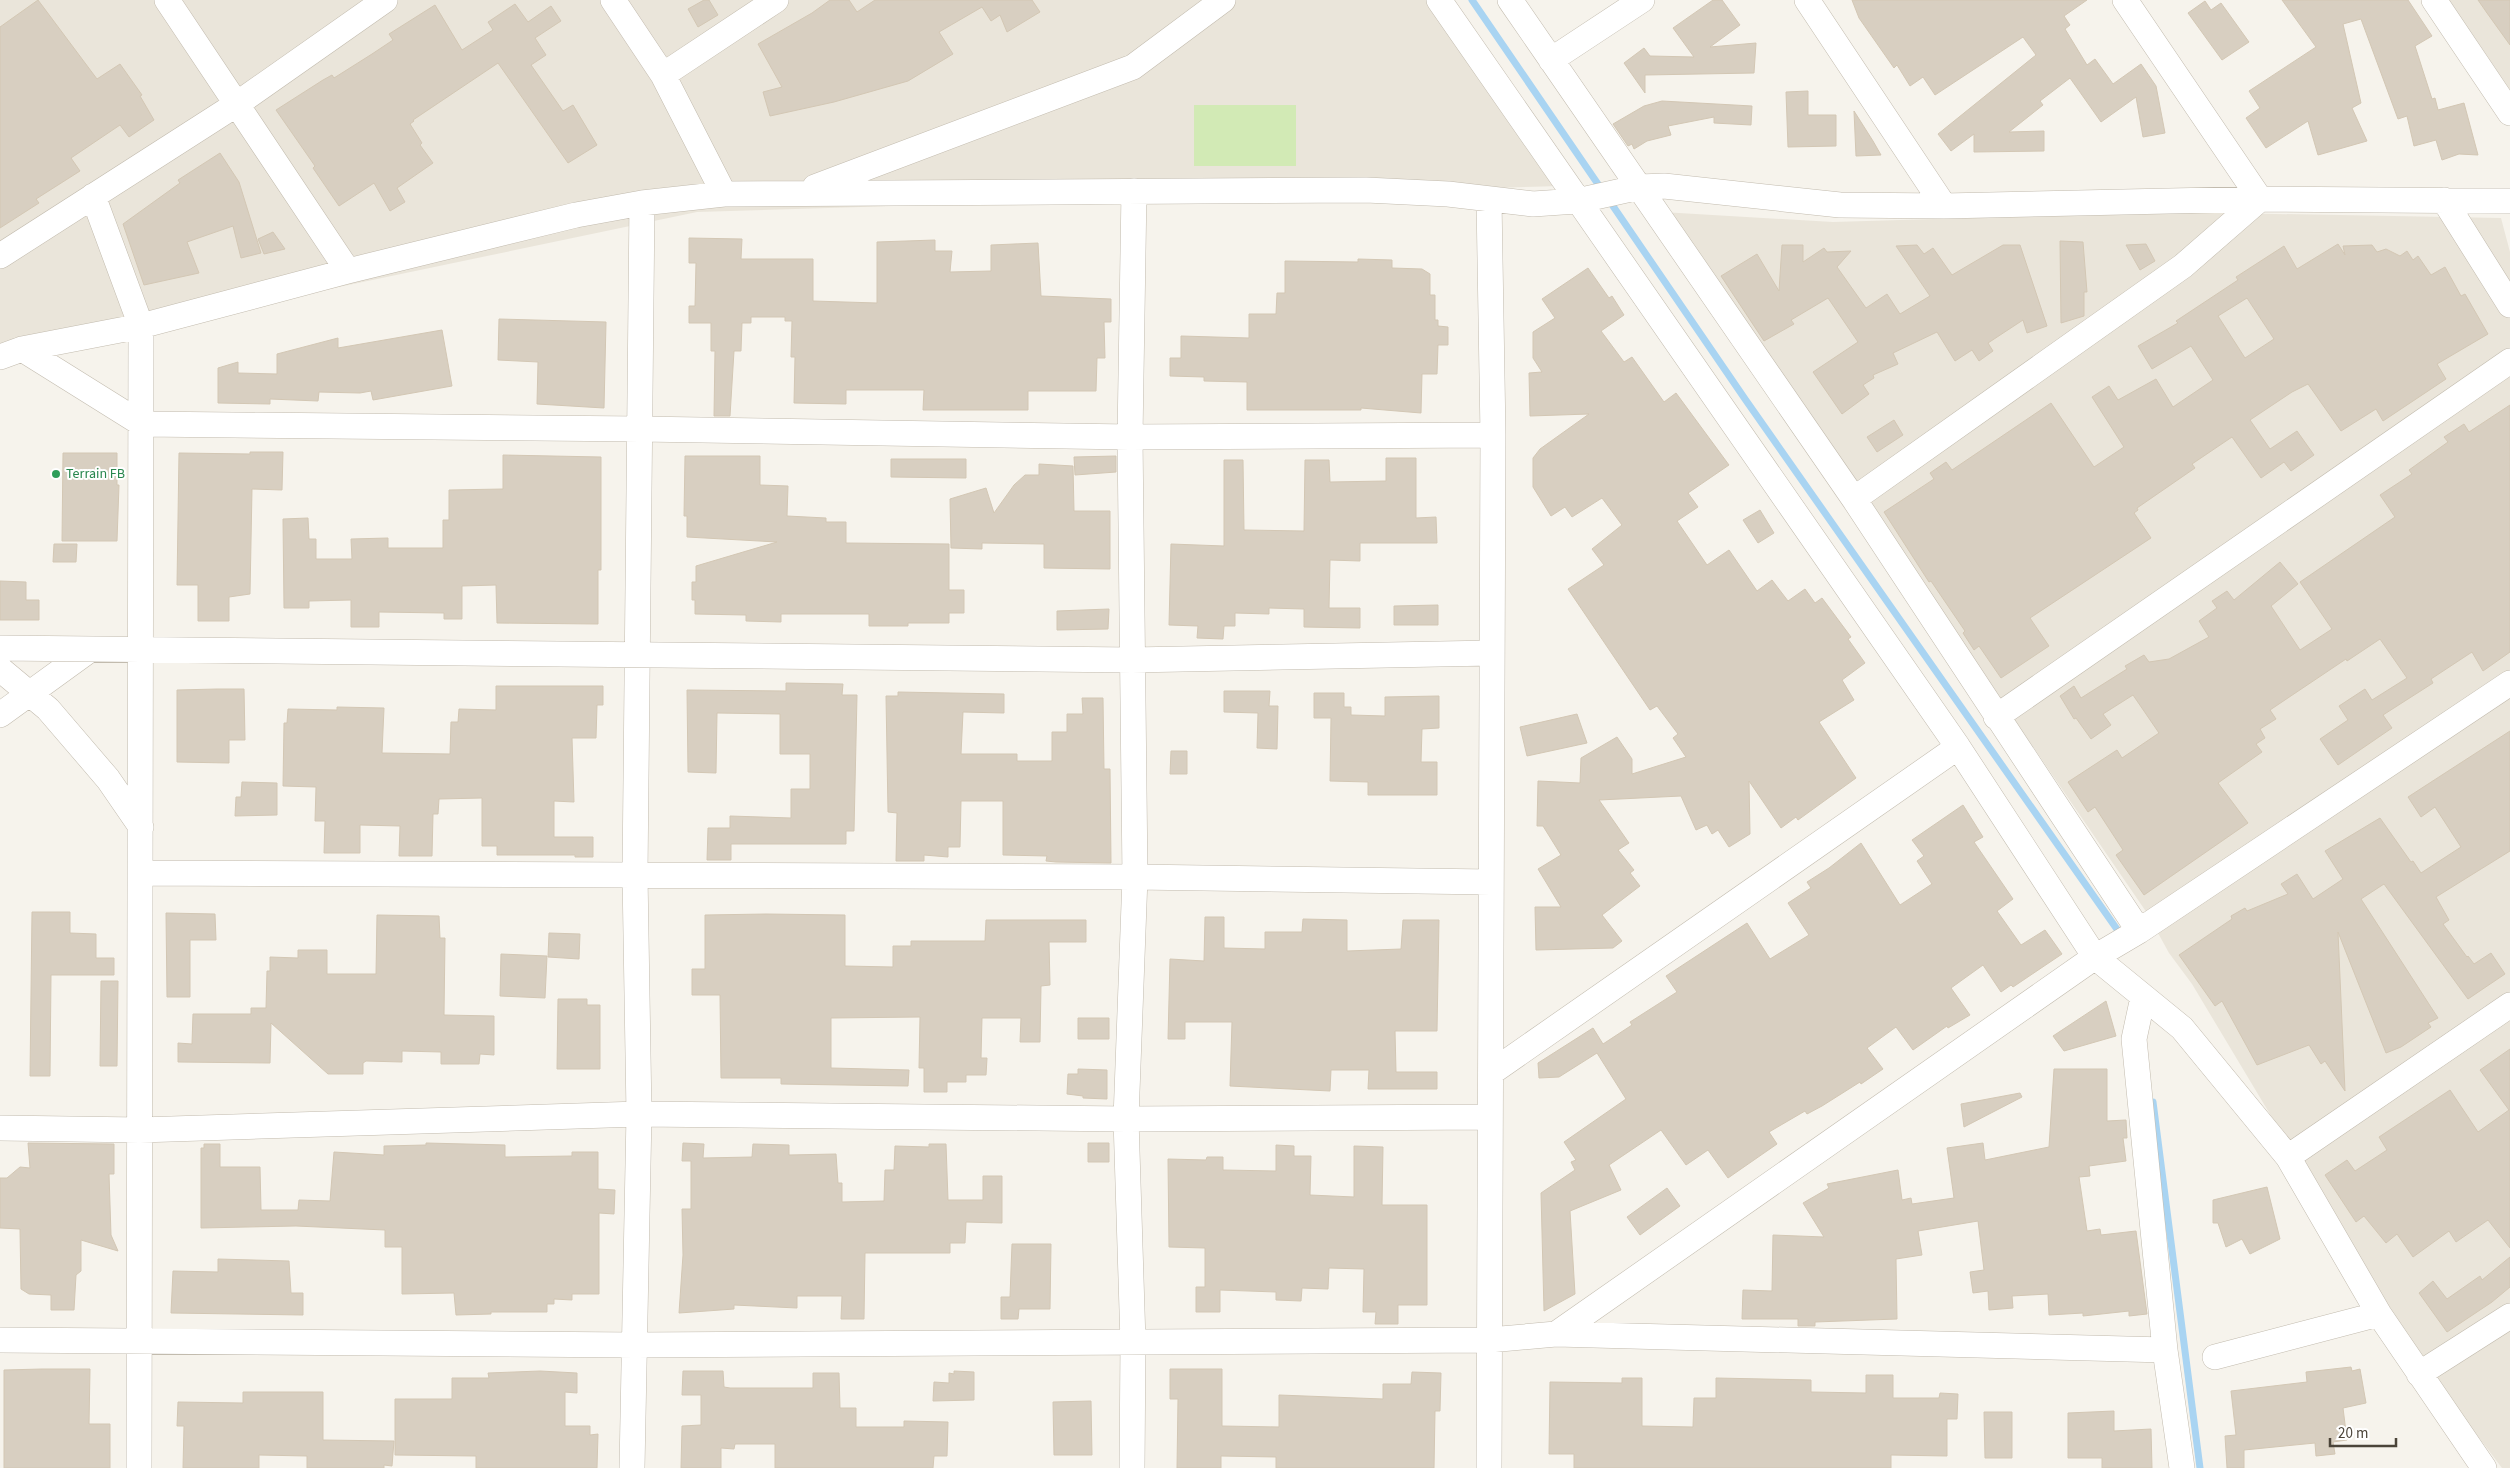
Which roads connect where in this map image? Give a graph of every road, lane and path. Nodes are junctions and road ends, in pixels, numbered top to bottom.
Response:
1 (167, 0) edge
2 (385, 0) edge
3 (614, 0) edge
4 (776, 0) edge
5 (1223, 0) edge
6 (1439, 0) edge
7 (1510, 0) edge
8 (1642, 0) edge
9 (1807, 0) edge
10 (2125, 0) edge
11 (2434, 0) edge
12 (1551, 60) junction
13 (663, 75) junction
14 (237, 104) junction
15 (2510, 112) edge
16 (1633, 189) junction
17 (1134, 191) junction
18 (798, 193) junction
19 (724, 194) junction
20 (93, 196) junction
21 (2260, 199) junction
22 (1489, 200) junction
23 (1583, 200) junction
24 (2444, 200) junction
25 (2510, 201) edge
26 (642, 202) junction
27 (1944, 206) junction
28 (0, 256) edge
29 (348, 271) junction
30 (2510, 305) edge
31 (142, 326) junction
32 (11, 353) edge
33 (2510, 361) edge
34 (142, 424) junction
35 (640, 429) junction
36 (1493, 435) junction
37 (1130, 437) junction
38 (1854, 499) junction
39 (0, 648) edge
40 (91, 650) junction
41 (142, 650) junction
42 (1492, 653) junction
43 (636, 654) junction
44 (1132, 660) junction
45 (0, 669) edge
46 (2510, 683) edge
47 (29, 693) junction
48 (0, 715) edge
49 (1996, 717) junction
50 (1958, 747) junction
51 (141, 828) junction
52 (141, 873) junction
53 (635, 875) junction
54 (1135, 876) junction
55 (1491, 882) junction
56 (2139, 931) junction
57 (2095, 957) junction
58 (2142, 998) junction
59 (2510, 1005) edge
60 (1492, 1072) junction
61 (639, 1114) junction
62 (1490, 1117) junction
63 (1126, 1119) junction
64 (0, 1128) edge
65 (140, 1130) junction
66 (2288, 1157) junction
67 (2379, 1314) junction
68 (2510, 1316) edge
69 (1556, 1334) junction
70 (0, 1340) edge
71 (1489, 1340) junction
72 (139, 1342) junction
73 (1133, 1342) junction
74 (635, 1345) junction
75 (2165, 1350) junction
76 (2215, 1358) dead end
77 (2419, 1374) junction
78 (139, 1468) edge
79 (632, 1468) edge
80 (1132, 1468) edge
81 (1488, 1468) edge
82 (2182, 1468) edge
83 (2484, 1468) edge

1 - 14 street
2 - 14 street
3 - 13 street
4 - 13 street
5 - 18 street
6 - 23 street
7 - 12 street
8 - 12 street
9 - 27 street
10 - 21 street
11 - 15 street
12 - 16 street
13 - 19 street
14 - 20 street
14 - 29 street
16 - 23 street
16 - 27 street
16 - 38 street
17 - 18 street
17 - 22 street
17 - 37 street
18 - 19 street
19 - 26 street
20 - 28 street
20 - 31 street
21 - 24 street
21 - 27 street
21 - 38 street
22 - 23 street
22 - 36 street
23 - 50 street
24 - 25 street
24 - 30 street
26 - 29 street
26 - 35 street
29 - 31 street
31 - 32 street
31 - 34 street
32 - 34 street
33 - 49 street
34 - 35 street
34 - 41 street
35 - 37 street
35 - 43 street
36 - 37 street
36 - 42 street
37 - 44 street
38 - 49 street
39 - 40 street
40 - 41 street
40 - 47 street
41 - 43 street
41 - 51 street
42 - 44 street
42 - 55 street
43 - 44 street
43 - 53 street
44 - 54 street
45 - 47 street
46 - 56 street
47 - 48 street
47 - 51 street
49 - 56 street
50 - 57 street
50 - 60 street
51 - 52 street
52 - 53 street
52 - 65 street
53 - 54 street
53 - 61 street
54 - 55 street
54 - 63 street
55 - 60 street
56 - 57 street
57 - 58 street
57 - 69 street
58 - 66 street
58 - 75 street
59 - 66 street
60 - 62 street
61 - 63 street
61 - 65 street
61 - 74 street
62 - 63 street
62 - 71 street
63 - 73 street
64 - 65 street
65 - 72 street
66 - 67 street
67 - 76 street
67 - 77 street
68 - 77 street
69 - 71 street
69 - 75 street
70 - 72 street
71 - 73 street
71 - 81 street
72 - 74 street
72 - 78 street
73 - 74 street
73 - 80 street
74 - 79 street
75 - 82 street
77 - 83 street

